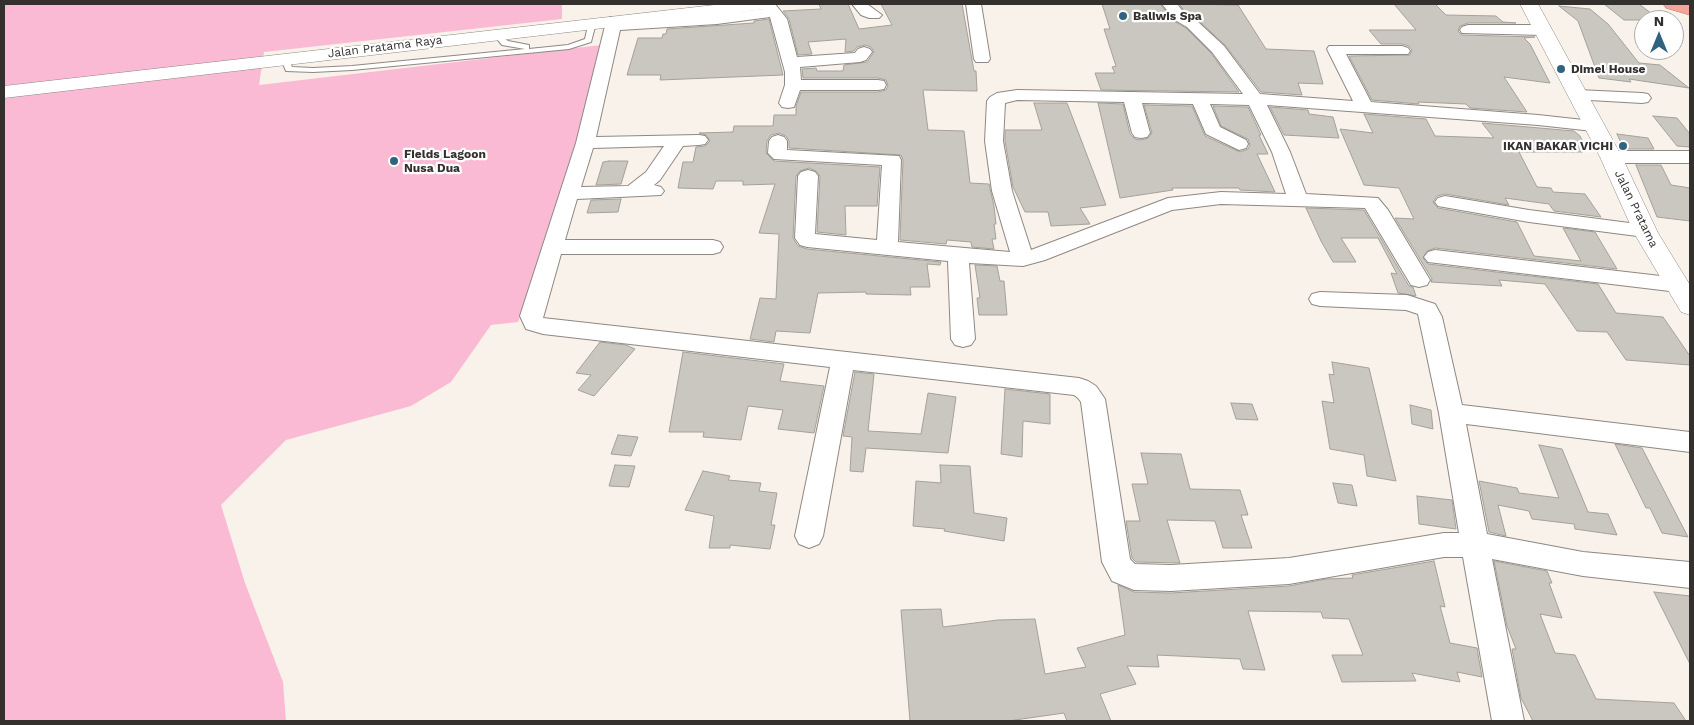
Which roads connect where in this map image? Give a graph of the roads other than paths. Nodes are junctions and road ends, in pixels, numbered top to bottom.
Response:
1 (859, 4) edge
2 (974, 4) edge
3 (1169, 4) edge
4 (1672, 4) edge
5 (765, 6) edge
6 (1690, 10) edge
7 (874, 15) dead end
8 (1531, 16) edge
9 (607, 23) junction
10 (1468, 30) dead end
11 (497, 34) junction
12 (541, 50) junction
13 (1402, 51) dead end
14 (864, 52) dead end
15 (982, 58) dead end
16 (285, 59) junction
17 (790, 63) junction
18 (793, 85) junction
19 (878, 85) dead end
20 (4, 92) edge
21 (1578, 95) junction
22 (1199, 98) junction
23 (1642, 98) dead end
24 (1132, 99) junction
25 (1255, 99) junction
26 (788, 103) dead end
27 (1365, 106) junction
28 (1593, 126) junction
29 (1141, 133) dead end
30 (678, 140) junction
31 (700, 140) dead end
32 (778, 141) dead end
33 (585, 143) junction
34 (1239, 144) dead end
35 (1611, 157) junction
36 (1690, 157) edge
37 (808, 176) dead end
38 (654, 191) dead end
39 (631, 192) junction
40 (569, 193) junction
41 (1298, 200) junction
42 (1445, 202) dead end
43 (1646, 231) junction
44 (552, 247) junction
45 (713, 247) dead end
46 (887, 247) junction
47 (958, 255) junction
48 (1435, 257) dead end
49 (1023, 259) junction
50 (1420, 280) dead end
51 (1678, 285) junction
52 (1320, 299) dead end
53 (1690, 306) edge
54 (963, 339) dead end
55 (843, 360) junction
56 (1451, 413) junction
57 (1690, 442) edge
58 (809, 536) dead end
59 (1474, 545) junction
60 (1690, 575) edge
61 (1508, 721) edge

1 - 7 street
2 - 15 street
3 - 25 street
4 - 6 highway
5 - 9 main road, Jalan Pratama Raya
5 - 17 street
8 - 10 street
8 - 21 main road, Jalan Pratama
9 - 11 main road, Jalan Pratama Raya
9 - 12 lane
9 - 33 street
11 - 12 lane
11 - 16 main road, Jalan Pratama Raya
12 - 16 lane
13 - 27 street
14 - 17 street
16 - 20 main road, Jalan Pratama Raya
17 - 18 street
18 - 19 street
18 - 26 street
21 - 23 street
21 - 28 main road, Jalan Pratama
22 - 24 street
22 - 25 street
22 - 34 street
24 - 29 street
24 - 49 street
25 - 27 street
25 - 41 street
27 - 28 street
28 - 35 main road, Jalan Pratama
30 - 31 street
30 - 33 street
30 - 39 street
32 - 46 street
33 - 40 street
35 - 36 street
35 - 43 main road, Jalan Pratama
37 - 46 street
38 - 39 street
39 - 40 street
40 - 44 street
41 - 49 street
41 - 50 street
42 - 43 street
43 - 51 main road, Jalan Pratama
44 - 45 street
44 - 55 street
46 - 47 street
47 - 49 street
47 - 54 street
48 - 51 street
51 - 53 main road, Jalan Pratama
52 - 56 street
55 - 58 street
55 - 59 street
56 - 57 street
56 - 59 street
59 - 60 street
59 - 61 street

